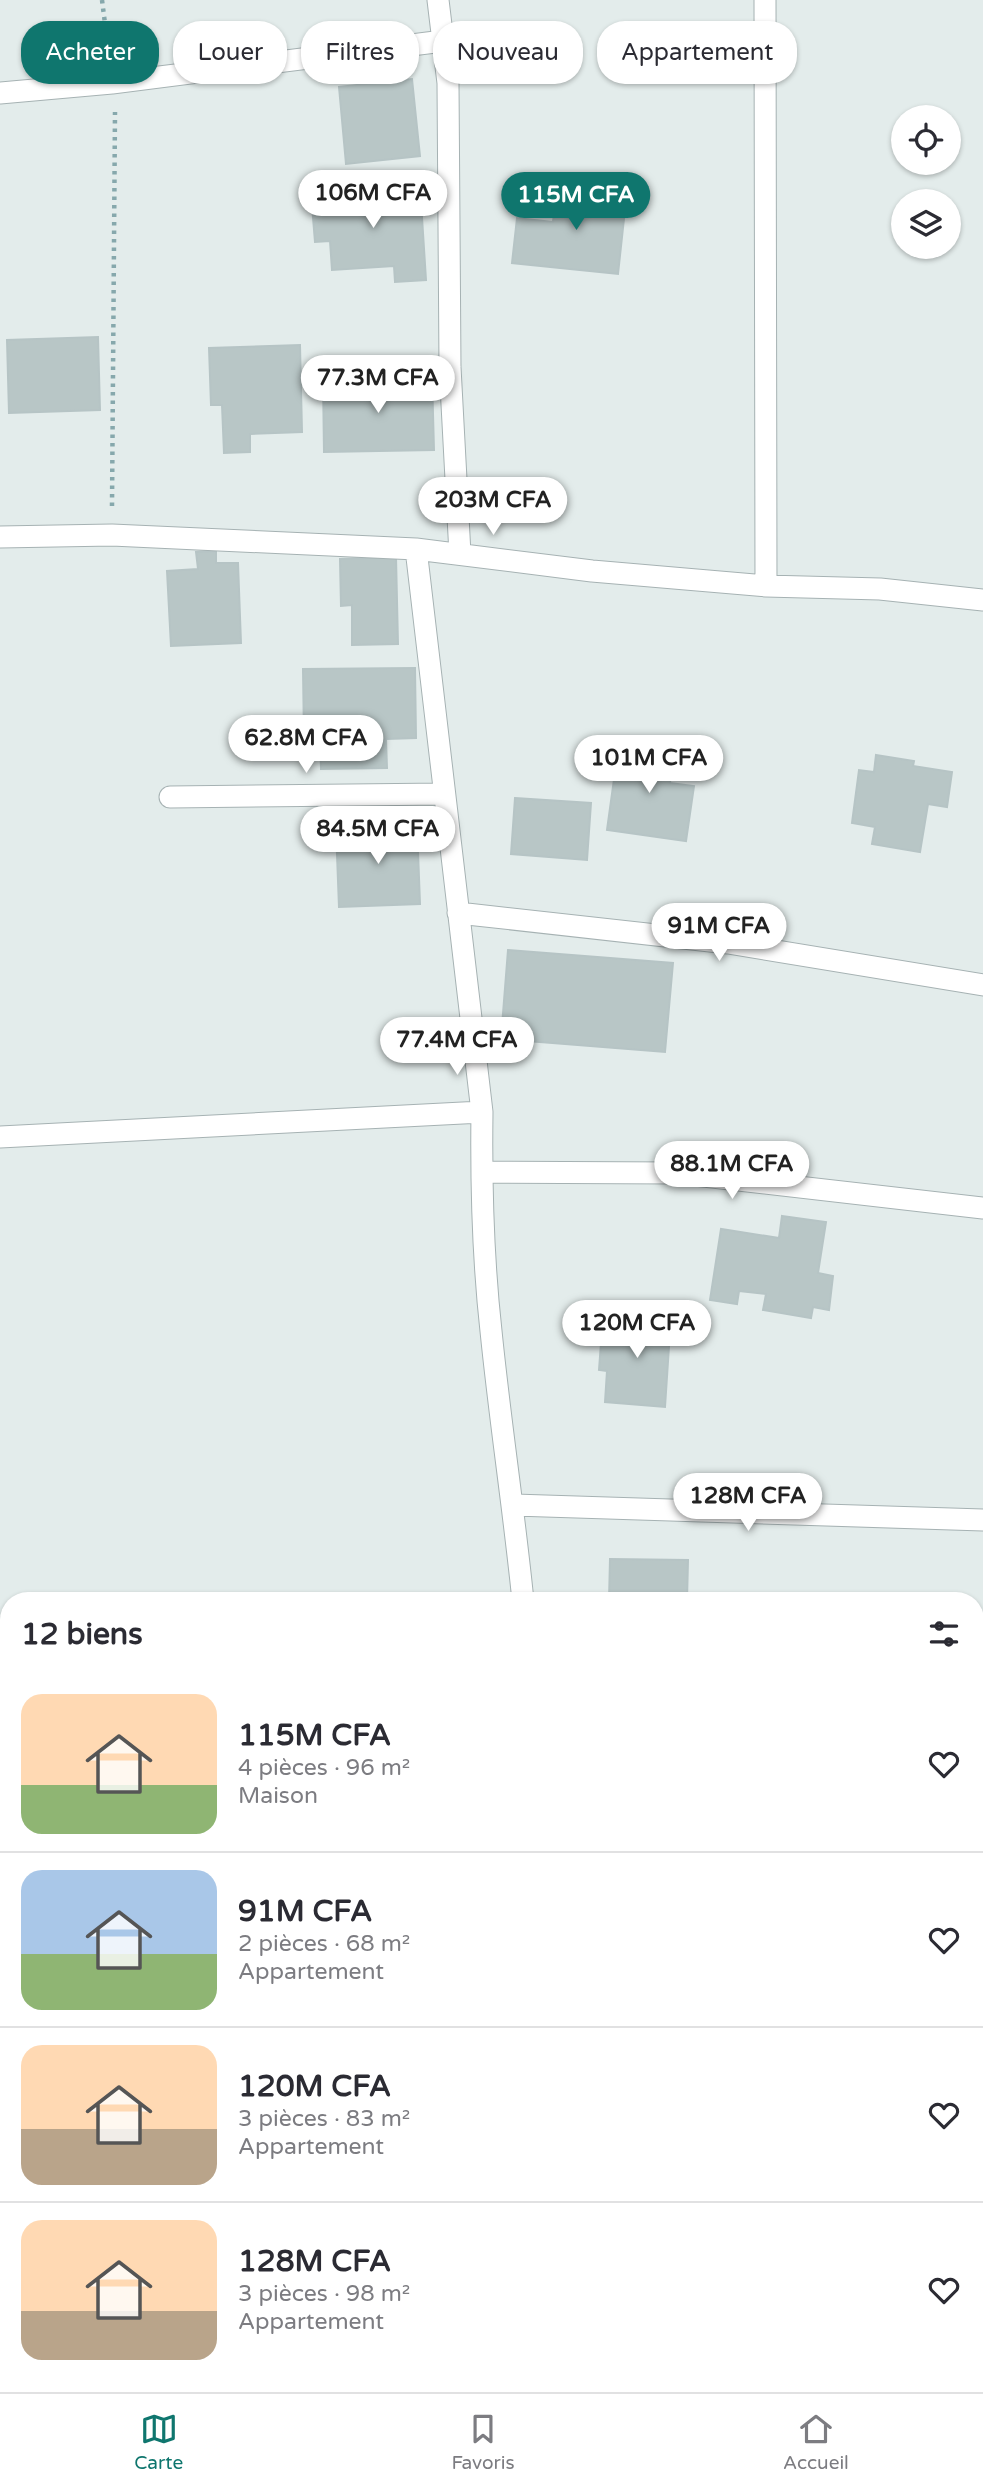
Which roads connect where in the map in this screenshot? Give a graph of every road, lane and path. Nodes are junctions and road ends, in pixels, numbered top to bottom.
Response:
1 (102, 0) edge
2 (438, 0) edge
3 (765, 0) edge
4 (105, 21) edge
5 (441, 21) edge
6 (433, 42) edge
7 (159, 77) edge
8 (101, 84) edge
9 (112, 84) edge
10 (448, 84) edge
11 (0, 93) edge
12 (112, 535) junction
13 (0, 537) edge
14 (416, 549) junction
15 (460, 554) junction
16 (766, 586) junction
17 (983, 600) edge
18 (444, 794) junction
19 (170, 797) dead end
20 (458, 914) junction
21 (983, 985) edge
22 (482, 1112) junction
23 (0, 1137) edge
24 (482, 1172) junction
25 (983, 1208) edge
26 (514, 1505) junction
27 (983, 1520) edge
28 (522, 1592) edge

1 - 4 path
2 - 5 street
3 - 16 street
6 - 7 street
8 - 11 street
9 - 12 path
10 - 15 street
12 - 13 street
12 - 14 street
14 - 15 street
14 - 18 street
15 - 16 street
16 - 17 street
18 - 19 street
18 - 20 street
20 - 21 street
20 - 22 street
22 - 23 street
22 - 24 street
24 - 25 street
24 - 26 street
26 - 27 street
26 - 28 street

